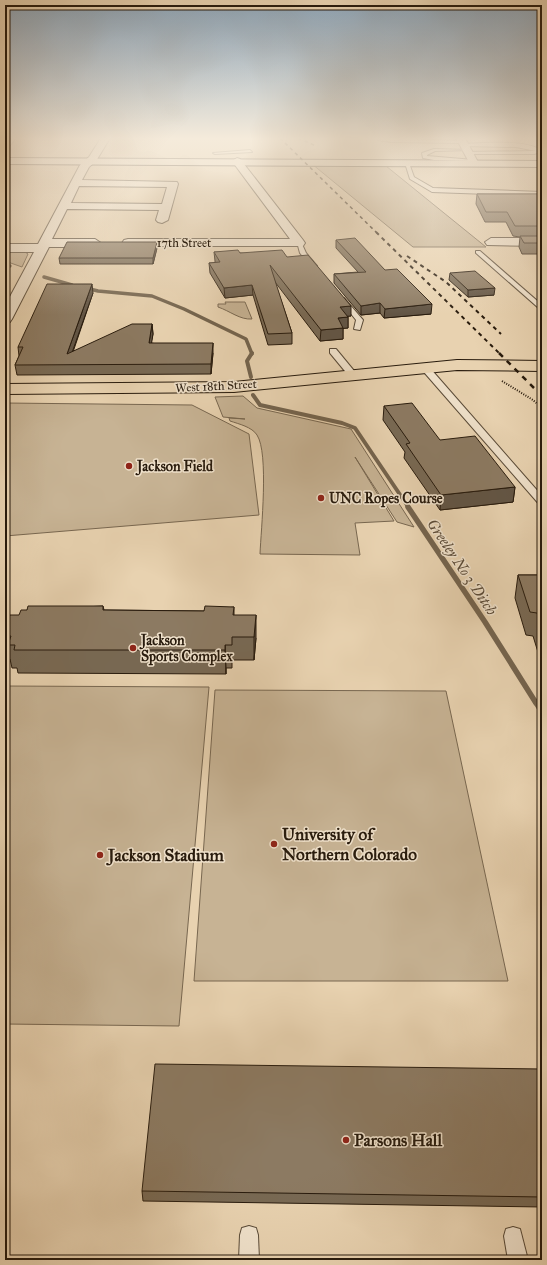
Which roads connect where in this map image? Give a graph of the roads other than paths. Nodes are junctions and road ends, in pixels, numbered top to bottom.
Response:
1 (69, 197) edge
2 (169, 197) edge
3 (264, 197) edge
4 (64, 206) junction
5 (166, 207) junction
6 (162, 220) dead end
7 (491, 242) dead end
8 (542, 242) edge
9 (299, 243) junction
10 (43, 246) junction
11 (5, 248) edge
12 (478, 252) dead end
13 (317, 270) edge
14 (336, 292) edge
15 (542, 309) edge
16 (5, 319) edge
17 (358, 329) dead end
18 (333, 351) dead end
19 (542, 366) edge
20 (426, 369) junction
21 (542, 371) edge
22 (352, 374) junction
23 (5, 389) edge
24 (542, 502) edge
25 (249, 1235) dead end
26 (513, 1236) dead end
27 (249, 1260) edge
28 (518, 1260) edge

1 - 4 street
2 - 5 street
3 - 9 street
4 - 5 street
4 - 10 street
5 - 6 street
7 - 8 street
9 - 10 street, 17th Street
9 - 13 lane
10 - 11 street, 17th Street
10 - 16 street
12 - 15 lane
14 - 17 lane
18 - 22 lane
19 - 20 main road, West 18th Street
20 - 21 main road, West 18th Street
20 - 22 main road, West 18th Street
20 - 24 lane
22 - 23 main road, West 18th Street
25 - 27 lane
26 - 28 lane

